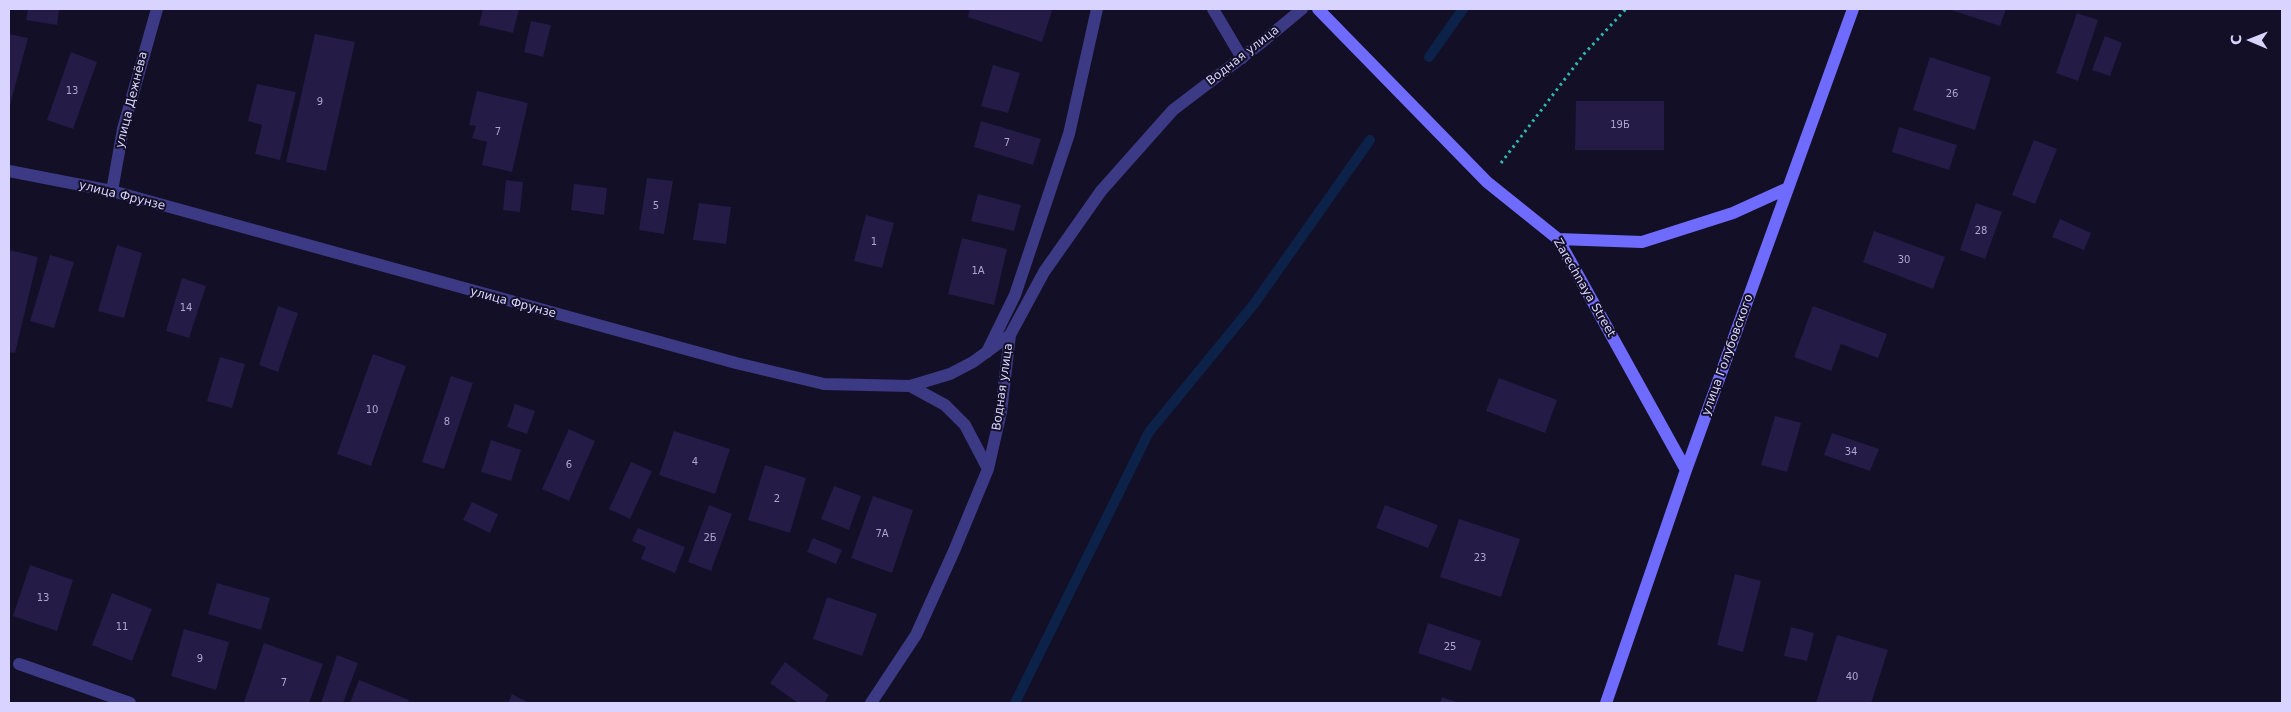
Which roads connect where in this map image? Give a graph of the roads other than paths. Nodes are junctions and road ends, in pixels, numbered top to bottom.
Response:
1 (156, 9) edge
2 (1096, 9) edge
3 (1212, 9) edge
4 (1302, 9) edge
5 (1318, 9) edge
6 (1853, 9) edge
7 (1242, 58) junction
8 (9, 171) edge
9 (1788, 188) junction
10 (112, 191) junction
11 (1558, 239) junction
12 (1010, 335) junction
13 (987, 352) junction
14 (910, 386) junction
15 (988, 469) junction
16 (1686, 470) junction
17 (19, 664) dead end
18 (130, 703) edge
19 (871, 703) edge
20 (1606, 703) edge

1 - 10 street, улица Дежнёва
2 - 13 street
3 - 7 street
4 - 7 street, Водная улица
5 - 11 street, Zarechnaya Street
6 - 9 street, улица Голубовского
7 - 12 street, Водная улица
8 - 10 street, улица Фрунзе
9 - 11 street
9 - 16 street, улица Голубовского
10 - 14 street, улица Фрунзе
11 - 16 street, Zarechnaya Street
12 - 13 street, улица Фрунзе
12 - 15 street, Водная улица
13 - 14 street, улица Фрунзе
14 - 15 street
15 - 19 street, Водная улица
16 - 20 street, улица Голубовского
17 - 18 street

